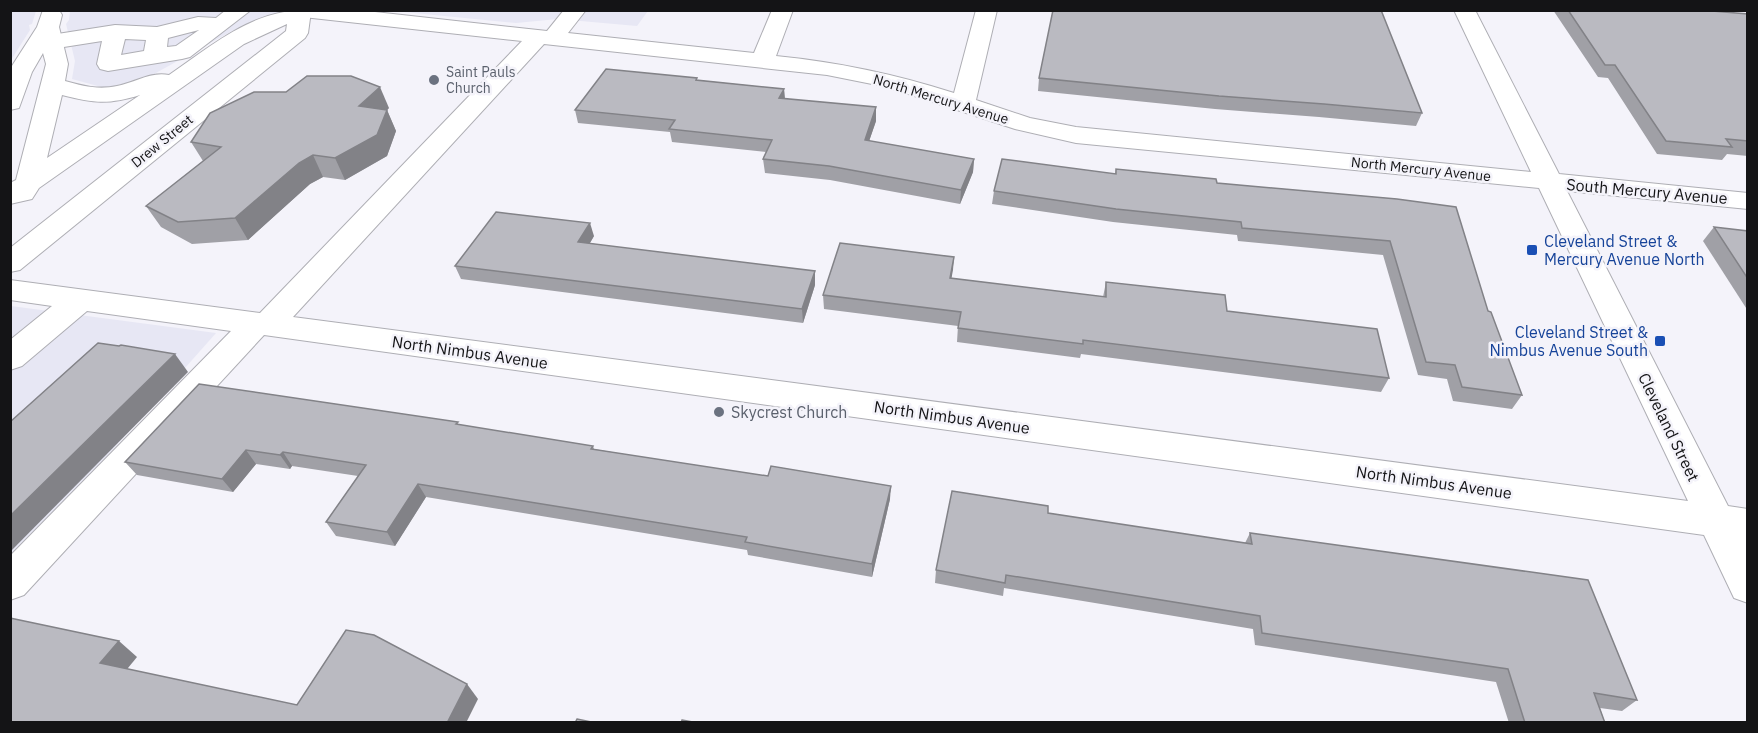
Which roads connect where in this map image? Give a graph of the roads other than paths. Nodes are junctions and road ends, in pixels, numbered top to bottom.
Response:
1 (241, 10) edge
2 (294, 10) edge
3 (576, 10) edge
4 (783, 10) edge
5 (987, 10) edge
6 (1464, 10) edge
7 (300, 11) edge
8 (425, 17) edge
9 (51, 26) edge
10 (115, 32) junction
11 (228, 32) junction
12 (158, 34) junction
13 (546, 37) junction
14 (155, 56) junction
15 (763, 59) junction
16 (52, 85) junction
17 (10, 103) edge
18 (963, 104) junction
19 (1547, 182) junction
20 (19, 190) edge
21 (1748, 201) edge
22 (10, 212) edge
23 (10, 263) edge
24 (10, 290) edge
25 (81, 299) junction
26 (262, 324) junction
27 (10, 358) edge
28 (1731, 523) edge
29 (10, 583) edge
30 (1748, 585) edge

1 - 11 street
2 - 7 street, North Mercury Avenue
3 - 13 street
4 - 15 street
5 - 18 street
6 - 19 street, Cleveland Street
7 - 8 street, North Mercury Avenue
7 - 11 street
7 - 23 street, Drew Street
8 - 13 street, North Mercury Avenue
9 - 10 street
9 - 16 street
9 - 17 street
10 - 12 street
10 - 14 street
11 - 12 street
11 - 14 street
11 - 16 street
11 - 20 street
12 - 14 street
13 - 15 street, North Mercury Avenue
13 - 26 street
15 - 18 street, North Mercury Avenue
16 - 20 street
18 - 19 street, North Mercury Avenue
19 - 21 street, South Mercury Avenue
19 - 28 street, Cleveland Street
20 - 22 street
24 - 25 street, North Nimbus Avenue
25 - 26 street, North Nimbus Avenue
25 - 27 street
26 - 28 street, North Nimbus Avenue
26 - 29 street
28 - 30 street, Cleveland Street

